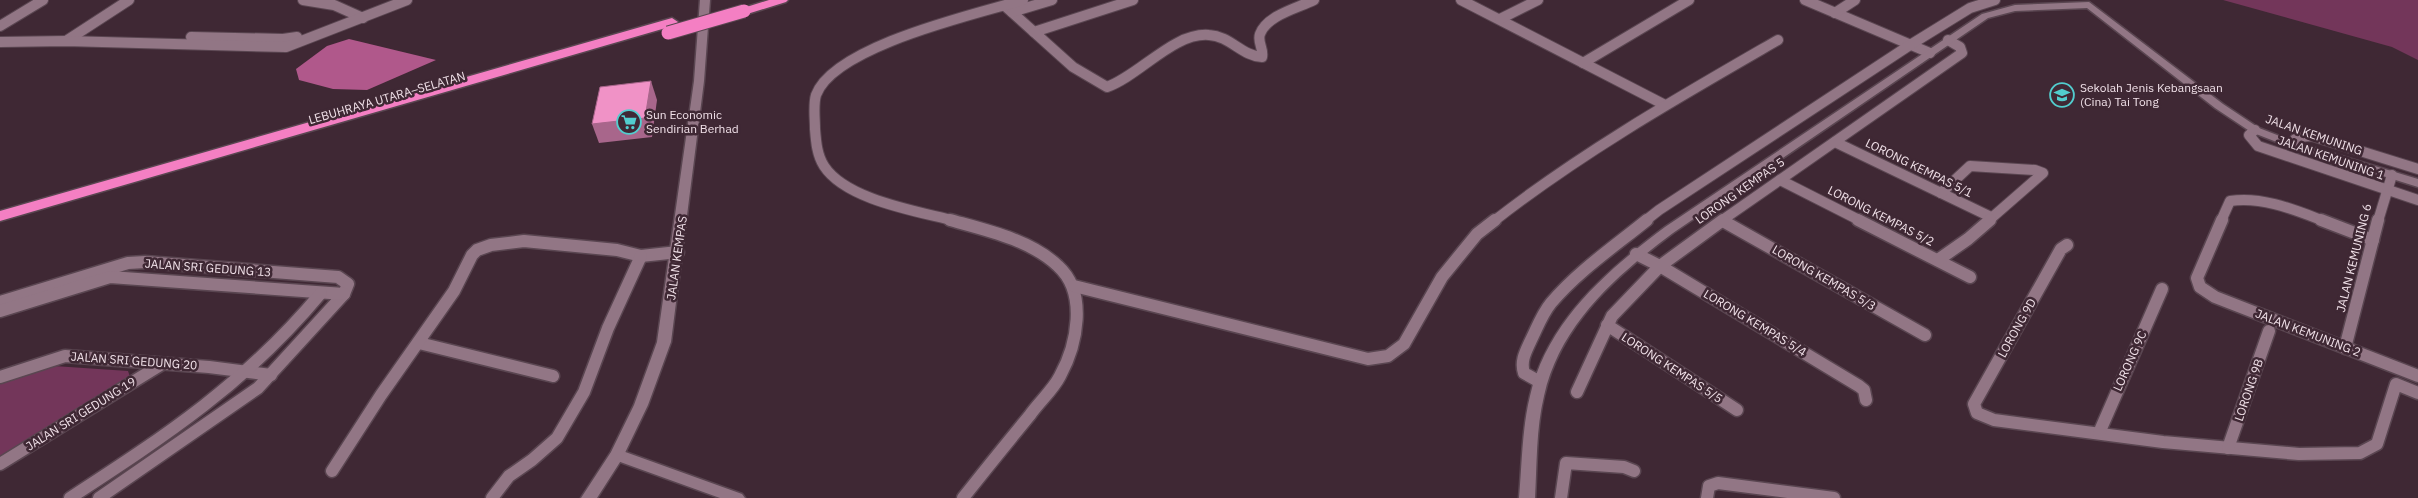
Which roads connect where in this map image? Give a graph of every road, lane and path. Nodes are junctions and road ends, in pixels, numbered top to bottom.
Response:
1 (44, 0) edge
2 (129, 0) edge
3 (303, 0) edge
4 (407, 0) edge
5 (705, 0) edge
6 (782, 0) edge
7 (1022, 0) edge
8 (1052, 0) edge
9 (1132, 0) edge
10 (1314, 0) edge
11 (1461, 0) edge
12 (1538, 0) edge
13 (1689, 0) edge
14 (1805, 0) edge
15 (1855, 0) edge
16 (1995, 0) edge
17 (2086, 3) edge
18 (748, 4) edge
19 (1008, 9) junction
20 (1836, 13) junction
21 (358, 16) junction
22 (1500, 19) junction
23 (1, 24) edge
24 (670, 28) junction
25 (1034, 32) junction
26 (77, 34) junction
27 (1778, 40) dead end
28 (1948, 40) junction
29 (66, 41) junction
30 (0, 42) edge
31 (1910, 45) junction
32 (1930, 53) junction
33 (1583, 63) junction
34 (1665, 106) junction
35 (2255, 130) junction
36 (1835, 142) junction
37 (2291, 144) junction
38 (2418, 169) edge
39 (2392, 175) junction
40 (1780, 180) junction
41 (2418, 183) edge
42 (2386, 190) junction
43 (1941, 193) junction
44 (2418, 200) edge
45 (0, 216) edge
46 (1991, 217) junction
47 (1723, 221) junction
48 (0, 226) edge
49 (2373, 240) junction
50 (2067, 245) dead end
51 (678, 252) junction
52 (1636, 254) junction
53 (641, 256) junction
54 (1938, 260) junction
55 (1660, 266) junction
56 (1970, 277) dead end
57 (1074, 286) junction
58 (2162, 289) dead end
59 (321, 293) junction
60 (344, 294) junction
61 (0, 302) edge
62 (0, 311) edge
63 (1607, 325) junction
64 (2270, 331) dead end
65 (1924, 335) dead end
66 (419, 343) junction
67 (2345, 348) junction
68 (162, 364) junction
69 (248, 372) junction
70 (271, 375) junction
71 (553, 376) dead end
72 (2418, 376) edge
73 (0, 377) edge
74 (1540, 382) junction
75 (1577, 392) dead end
76 (2418, 393) edge
77 (1866, 400) dead end
78 (1737, 410) dead end
79 (2099, 433) junction
80 (2228, 448) junction
81 (617, 455) junction
82 (0, 464) edge
83 (332, 471) dead end
84 (1634, 471) dead end
85 (714, 494) edge
86 (70, 498) edge
87 (99, 498) edge
88 (492, 498) edge
89 (589, 498) edge
90 (737, 498) edge
91 (963, 498) edge
92 (1527, 498) edge
93 (1562, 498) edge
94 (1707, 498) edge
95 (1834, 498) edge

1 - 23 street
2 - 26 street
3 - 21 street
4 - 21 street
5 - 51 street, JALAN KEMPAS
6 - 18 highway, LEBUHRAYA UTARA–SELATAN
7 - 19 street
8 - 19 street
9 - 25 street
10 - 25 street
11 - 22 street
12 - 22 street
13 - 33 street
14 - 20 street
15 - 20 street
16 - 31 street
17 - 28 street
17 - 35 street, JALAN KEMUNING
18 - 24 highway, LEBUHRAYA UTARA–SELATAN, bridge
19 - 25 street
19 - 57 street
20 - 31 street
21 - 26 street
21 - 29 street
22 - 33 street
24 - 45 highway, LEBUHRAYA UTARA–SELATAN
24 - 48 highway, LEBUHRAYA UTARA–SELATAN
26 - 29 street
27 - 34 street
28 - 32 street
28 - 36 street, LORONG KEMPAS 5
29 - 30 street
31 - 32 street
31 - 74 street
32 - 52 street
33 - 34 street
34 - 57 street
35 - 37 street, JALAN KEMUNING
35 - 42 street, JALAN KEMUNING 1
36 - 40 street, LORONG KEMPAS 5
36 - 43 street, LORONG KEMPAS 5/1
37 - 38 street
37 - 39 street, JALAN KEMUNING
39 - 41 street, JALAN KEMUNING
39 - 42 street, JALAN KEMUNING 6
40 - 47 street, LORONG KEMPAS 5
40 - 54 street, LORONG KEMPAS 5/2
42 - 44 street, JALAN KEMUNING 1
42 - 49 street, JALAN KEMUNING 6
43 - 46 street, LORONG KEMPAS 5/1
43 - 46 street
46 - 54 street
47 - 55 street, LORONG KEMPAS 5
47 - 65 street, LORONG KEMPAS 5/3
49 - 67 street, JALAN KEMUNING 6
49 - 67 street, JALAN KEMUNING 2
50 - 79 street, LORONG 9D
51 - 53 street
51 - 81 street, JALAN KEMPAS
52 - 55 street, LORONG KEMPAS 5/4
52 - 74 street
53 - 66 street
53 - 88 street
54 - 56 street, LORONG KEMPAS 5/2
55 - 63 street, LORONG KEMPAS 5
55 - 77 street, LORONG KEMPAS 5/4
57 - 91 street
58 - 79 street, LORONG 9C
59 - 60 street, JALAN SRI GEDUNG 13
59 - 62 street, JALAN SRI GEDUNG 13
59 - 69 street
60 - 61 street, JALAN SRI GEDUNG 13
60 - 70 street
63 - 75 street, LORONG KEMPAS 5
63 - 78 street, LORONG KEMPAS 5/5
64 - 80 street, LORONG 9B
66 - 71 street
66 - 83 street
67 - 72 street, JALAN KEMUNING 2
68 - 69 street, JALAN SRI GEDUNG 20
68 - 73 street, JALAN SRI GEDUNG 20
68 - 82 street, JALAN SRI GEDUNG 19
69 - 70 street, JALAN SRI GEDUNG 20
69 - 86 street
70 - 87 street
74 - 92 street
76 - 80 street
79 - 80 street
81 - 85 street
81 - 89 street, JALAN KEMPAS
84 - 93 street
85 - 90 street
94 - 95 street

